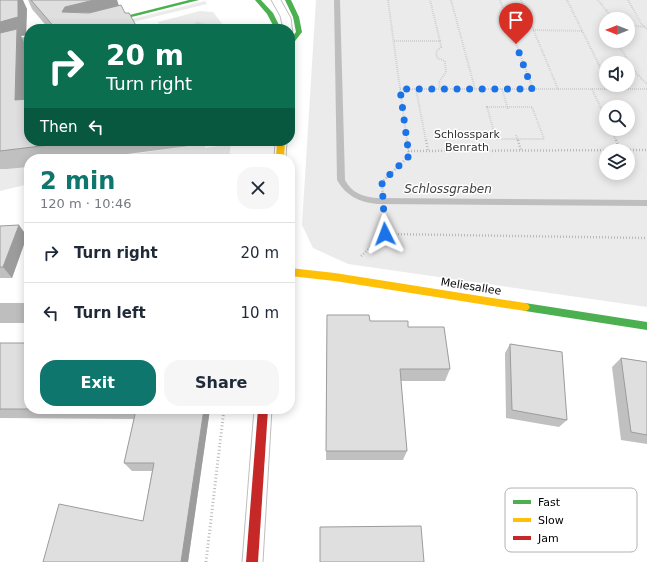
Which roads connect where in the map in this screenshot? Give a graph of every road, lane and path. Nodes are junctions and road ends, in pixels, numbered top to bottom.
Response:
1 (196, 0) edge
2 (258, 0) edge
3 (288, 0) edge
4 (388, 0) edge
5 (430, 0) edge
6 (451, 0) edge
7 (500, 0) edge
8 (521, 0) edge
9 (566, 0) edge
10 (598, 0) edge
11 (628, 0) edge
12 (607, 12) edge
13 (97, 24) edge
14 (276, 24) edge
15 (635, 26) edge
16 (646, 28) edge
17 (533, 30) junction
18 (582, 31) junction
19 (295, 37) edge
20 (24, 41) edge
21 (394, 41) junction
22 (440, 41) junction
23 (0, 47) edge
24 (620, 48) edge
25 (599, 65) edge
26 (647, 84) edge
27 (400, 89) junction
28 (416, 89) junction
29 (440, 89) junction
30 (475, 89) junction
31 (502, 89) junction
32 (532, 89) junction
33 (558, 89) junction
34 (592, 89) junction
35 (599, 89) edge
36 (635, 89) edge
37 (647, 89) edge
38 (599, 104) edge
39 (508, 108) junction
40 (516, 135) dead end
41 (517, 139) junction
42 (599, 150) edge
43 (635, 150) edge
44 (647, 150) edge
45 (408, 151) junction
46 (428, 151) junction
47 (521, 151) junction
48 (385, 234) junction
49 (647, 238) edge
50 (295, 273) edge
51 (335, 277) junction
52 (0, 313) edge
53 (24, 313) edge
54 (647, 326) edge
55 (223, 414) edge
56 (263, 414) edge
57 (206, 562) edge
58 (252, 562) edge

1 - 13 street
2 - 14 street
3 - 19 street
4 - 21 path
5 - 22 path
6 - 30 path
7 - 32 path
8 - 17 path
9 - 18 path
10 - 12 path
11 - 16 path
15 - 16 path
17 - 18 path
17 - 33 path
18 - 25 path
20 - 23 street
21 - 22 path
21 - 27 path
22 - 29 path
24 - 26 path
27 - 28 path
27 - 45 path
28 - 29 path
28 - 46 path
29 - 30 path
30 - 31 path
31 - 32 path
31 - 39 path
32 - 33 path
33 - 34 path
34 - 35 path
34 - 38 path
36 - 37 path
39 - 41 path
39 - 41 path
40 - 41 path
41 - 47 path
42 - 47 path
43 - 44 path
45 - 46 path
45 - 48 path
46 - 47 path
48 - 49 path
48 - 51 path
50 - 51 street, Meliesallee
51 - 54 street, Meliesallee
52 - 53 street
55 - 57 path
56 - 58 street

